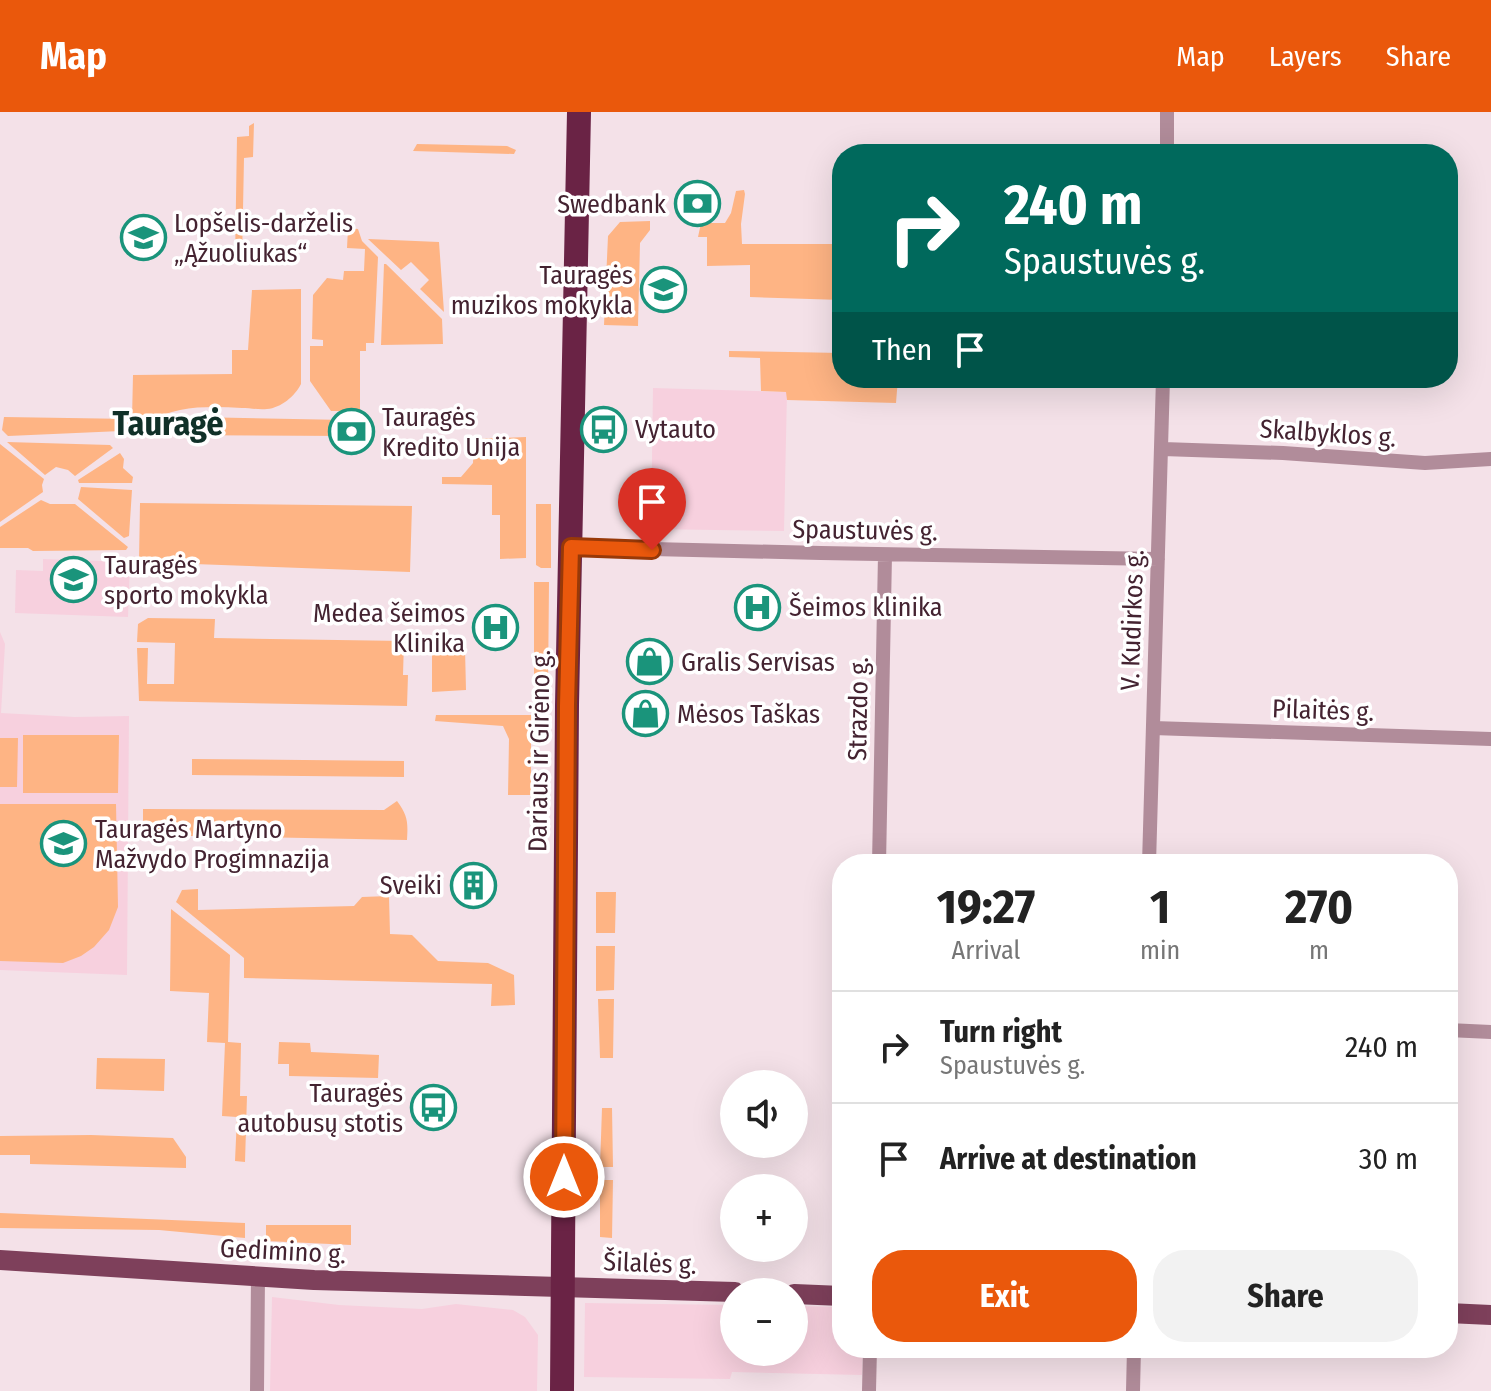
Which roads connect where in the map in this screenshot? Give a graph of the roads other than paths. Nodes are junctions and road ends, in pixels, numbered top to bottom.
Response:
1 (579, 112) edge
2 (1167, 112) edge
3 (1167, 144) edge
4 (1163, 388) edge
5 (1163, 449) junction
6 (1491, 459) edge
7 (571, 547) junction
8 (885, 555) junction
9 (1158, 559) junction
10 (1153, 728) junction
11 (1491, 739) edge
12 (879, 854) edge
13 (1149, 854) edge
14 (1458, 1030) edge
15 (1491, 1032) edge
16 (0, 1260) edge
17 (258, 1275) junction
18 (563, 1286) junction
19 (720, 1291) edge
20 (808, 1295) edge
21 (832, 1296) edge
22 (1458, 1313) edge
23 (1491, 1315) edge
24 (870, 1358) edge
25 (1134, 1358) edge
26 (257, 1391) edge
27 (562, 1391) edge
28 (869, 1391) edge
29 (1133, 1391) edge

1 - 7 highway, Dariaus ir Girėno g.
2 - 3 street
4 - 5 street, V. Kudirkos g.
5 - 6 street, Skalbyklos g.
5 - 9 street, V. Kudirkos g.
7 - 8 street, Spaustuvės g.
7 - 18 highway, Dariaus ir Girėno g.
8 - 9 street, Spaustuvės g.
8 - 12 street, Strazdo g.
9 - 10 street, V. Kudirkos g.
10 - 11 street, Pilaitės g.
10 - 13 street, V. Kudirkos g.
14 - 15 street
16 - 17 main road, Gedimino g.
17 - 18 main road, Gedimino g.
17 - 26 street
18 - 19 main road, Šilalės g.
18 - 27 highway, Dariaus ir Girėno g.
20 - 21 main road
22 - 23 main road
24 - 28 street
25 - 29 street

